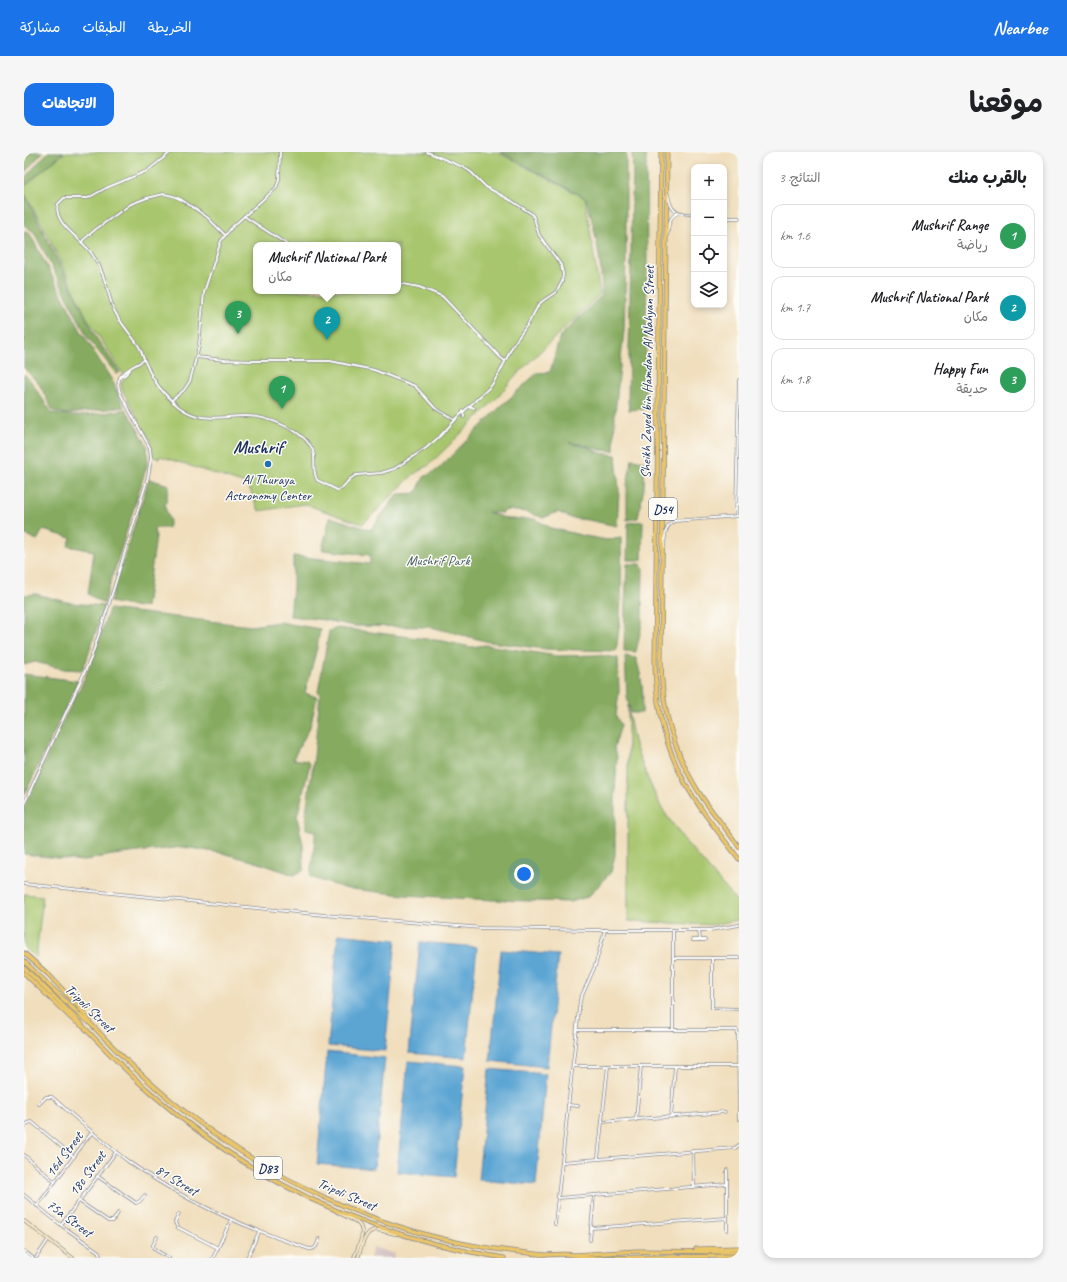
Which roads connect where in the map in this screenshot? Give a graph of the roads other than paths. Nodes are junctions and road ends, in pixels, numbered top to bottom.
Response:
1 (171, 152) edge
2 (280, 152) edge
3 (426, 152) edge
4 (661, 152) edge
5 (667, 152) edge
6 (667, 190) junction
7 (681, 213) junction
8 (691, 215) edge
9 (244, 216) junction
10 (727, 218) edge
11 (739, 218) edge
12 (225, 235) junction
13 (283, 242) edge
14 (666, 242) junction
15 (82, 243) junction
16 (401, 284) edge
17 (196, 357) junction
18 (144, 360) junction
19 (505, 361) junction
20 (739, 380) edge
21 (172, 400) junction
22 (469, 406) junction
23 (474, 408) dead end
24 (463, 411) junction
25 (464, 417) dead end
26 (455, 420) junction
27 (663, 504) junction
28 (738, 516) edge
29 (677, 520) junction
30 (663, 552) junction
31 (24, 804) edge
32 (739, 846) edge
33 (739, 859) edge
34 (24, 884) edge
35 (739, 925) edge
36 (605, 930) junction
37 (674, 930) junction
38 (699, 930) junction
39 (692, 940) dead end
40 (700, 940) junction
41 (705, 940) dead end
42 (24, 953) edge
43 (673, 958) junction
44 (712, 958) junction
45 (739, 958) edge
46 (24, 961) edge
47 (24, 968) edge
48 (24, 973) edge
49 (739, 1009) edge
50 (89, 1022) junction
51 (83, 1027) junction
52 (576, 1030) junction
53 (673, 1030) junction
54 (573, 1066) junction
55 (608, 1066) junction
56 (641, 1066) junction
57 (675, 1066) junction
58 (739, 1066) edge
59 (39, 1104) dead end
60 (568, 1105) junction
61 (578, 1106) dead end
62 (725, 1112) dead end
63 (671, 1117) junction
64 (739, 1119) edge
65 (636, 1120) junction
66 (602, 1122) junction
67 (24, 1127) edge
68 (92, 1132) junction
69 (739, 1145) edge
70 (693, 1151) junction
71 (116, 1152) junction
72 (24, 1155) edge
73 (74, 1157) junction
74 (598, 1159) junction
75 (562, 1162) junction
76 (727, 1170) dead end
77 (97, 1176) junction
78 (55, 1182) junction
79 (727, 1184) junction
80 (694, 1187) junction
81 (24, 1195) edge
82 (145, 1195) dead end
83 (594, 1195) junction
84 (558, 1198) junction
85 (79, 1201) junction
86 (37, 1206) junction
87 (334, 1210) junction
88 (118, 1213) dead end
89 (179, 1214) dead end
90 (727, 1218) junction
91 (231, 1220) junction
92 (24, 1221) edge
93 (555, 1224) dead end
94 (60, 1225) junction
95 (591, 1228) junction
96 (727, 1230) dead end
97 (259, 1232) junction
98 (398, 1234) junction
99 (157, 1237) dead end
100 (319, 1240) dead end
101 (590, 1240) dead end
102 (49, 1241) junction
103 (218, 1248) junction
104 (739, 1248) edge
105 (24, 1251) edge
106 (682, 1252) junction
107 (739, 1252) edge
108 (574, 1255) junction
109 (739, 1256) edge
110 (33, 1258) edge
111 (36, 1258) edge
112 (73, 1258) edge
113 (100, 1258) edge
114 (169, 1258) edge
115 (213, 1258) edge
116 (247, 1258) edge
117 (354, 1258) edge
118 (358, 1258) edge
119 (504, 1258) edge

1 - 15 street
2 - 9 street
3 - 19 street
4 - 33 highway, Sheikh Zayed bin Hamdan Al Nahyan Street / D54
5 - 6 highway, Sheikh Zayed bin Hamdan Al Nahyan Street / D54
6 - 7 street
6 - 14 highway, Sheikh Zayed bin Hamdan Al Nahyan Street / D54
7 - 8 street
7 - 14 street
9 - 12 street
9 - 13 street
10 - 11 street
12 - 15 street
12 - 17 street
14 - 27 highway, Sheikh Zayed bin Hamdan Al Nahyan Street / D54
15 - 18 street
16 - 19 street
17 - 21 street
17 - 26 street
18 - 21 street
18 - 31 street
19 - 22 street
20 - 28 street
21 - 26 street
22 - 23 street
22 - 24 street
24 - 25 street
24 - 26 street
27 - 29 street
27 - 30 highway, Sheikh Zayed bin Hamdan Al Nahyan Street / D54
28 - 29 street
29 - 30 street
30 - 32 highway, Sheikh Zayed bin Hamdan Al Nahyan Street / D54
34 - 36 street
35 - 38 street
36 - 37 street
36 - 52 street
37 - 38 street
37 - 43 street
38 - 40 street
39 - 40 street
40 - 41 street
42 - 50 highway
43 - 44 street
43 - 53 street
44 - 45 street
44 - 49 street
46 - 50 highway, Tripoli Street / D83
47 - 51 highway, Tripoli Street / D83
48 - 51 highway
50 - 108 highway, Tripoli Street / D83
51 - 87 highway, Tripoli Street / D83
52 - 53 street
52 - 54 street
53 - 58 street
54 - 55 street
54 - 60 street
55 - 56 street
55 - 66 street
56 - 57 street
56 - 65 street
57 - 58 street
57 - 63 street
58 - 64 street
59 - 68 street, 81 Street
60 - 61 street
60 - 75 street
62 - 63 street
63 - 65 street
65 - 66 street
66 - 74 street
67 - 73 street
68 - 71 street, 81 Street
68 - 73 street, 16d Street
69 - 70 street
70 - 74 street
70 - 80 street
71 - 77 street, 18c Street
71 - 91 street, 81 Street
72 - 78 street
73 - 78 street, 16d Street
74 - 75 street
75 - 84 street
76 - 79 street
77 - 82 street
77 - 85 street, 18c Street
78 - 86 street, 16d Street
79 - 80 street
79 - 90 street
80 - 83 street
81 - 86 street, 75a Street
83 - 84 street
83 - 95 street
84 - 93 street
85 - 88 street
85 - 94 street, 18c Street
86 - 94 street, 75a Street
87 - 98 highway, Tripoli Street / D83
87 - 117 street
89 - 103 street
90 - 95 street
90 - 96 street
91 - 97 street, 81 Street
91 - 103 street
92 - 102 street
94 - 113 street, 75a Street
95 - 101 street
97 - 100 street, 81 Street
97 - 116 street
98 - 118 street
98 - 119 highway, Tripoli Street / D83
99 - 114 street
102 - 111 street
102 - 112 street
103 - 115 street
104 - 106 highway
105 - 110 street
106 - 107 highway
106 - 108 highway
108 - 109 highway, Tripoli Street / D83

